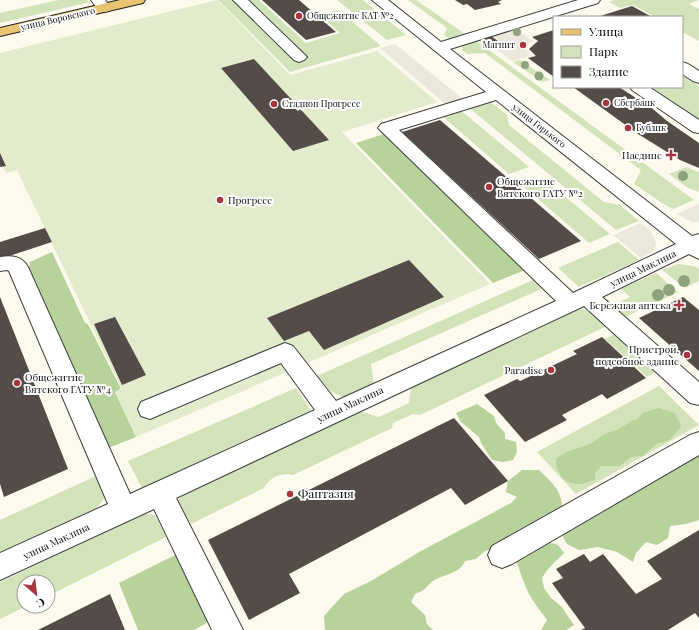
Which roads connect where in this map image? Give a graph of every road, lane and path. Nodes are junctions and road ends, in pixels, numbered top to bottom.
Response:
1 (138, 0) edge
2 (240, 0) edge
3 (380, 0) edge
4 (593, 0) edge
5 (101, 4) edge
6 (565, 14) edge
7 (553, 17) edge
8 (0, 32) edge
9 (440, 47) junction
10 (299, 57) dead end
11 (686, 63) edge
12 (699, 78) edge
13 (639, 88) edge
14 (498, 94) junction
15 (699, 128) edge
16 (696, 246) edge
17 (0, 264) edge
18 (579, 299) junction
19 (699, 396) edge
20 (150, 409) dead end
21 (330, 413) junction
22 (699, 442) edge
23 (160, 493) junction
24 (124, 510) junction
25 (502, 555) dead end
26 (0, 567) edge
27 (222, 628) edge

1 - 5 main road, улица Воровского
2 - 10 street
3 - 9 street, улица Горького
4 - 6 street
5 - 8 main road, улица Воровского
7 - 9 street
9 - 14 street, улица Горького
11 - 12 street
13 - 15 street
14 - 16 street, улица Горького
14 - 18 street
16 - 18 street, улица Маклина
17 - 24 street
18 - 19 street
18 - 21 street, улица Маклина
20 - 21 street
21 - 23 street, улица Маклина
22 - 25 street
23 - 24 street, улица Маклина
23 - 27 street
24 - 26 street, улица Маклина

